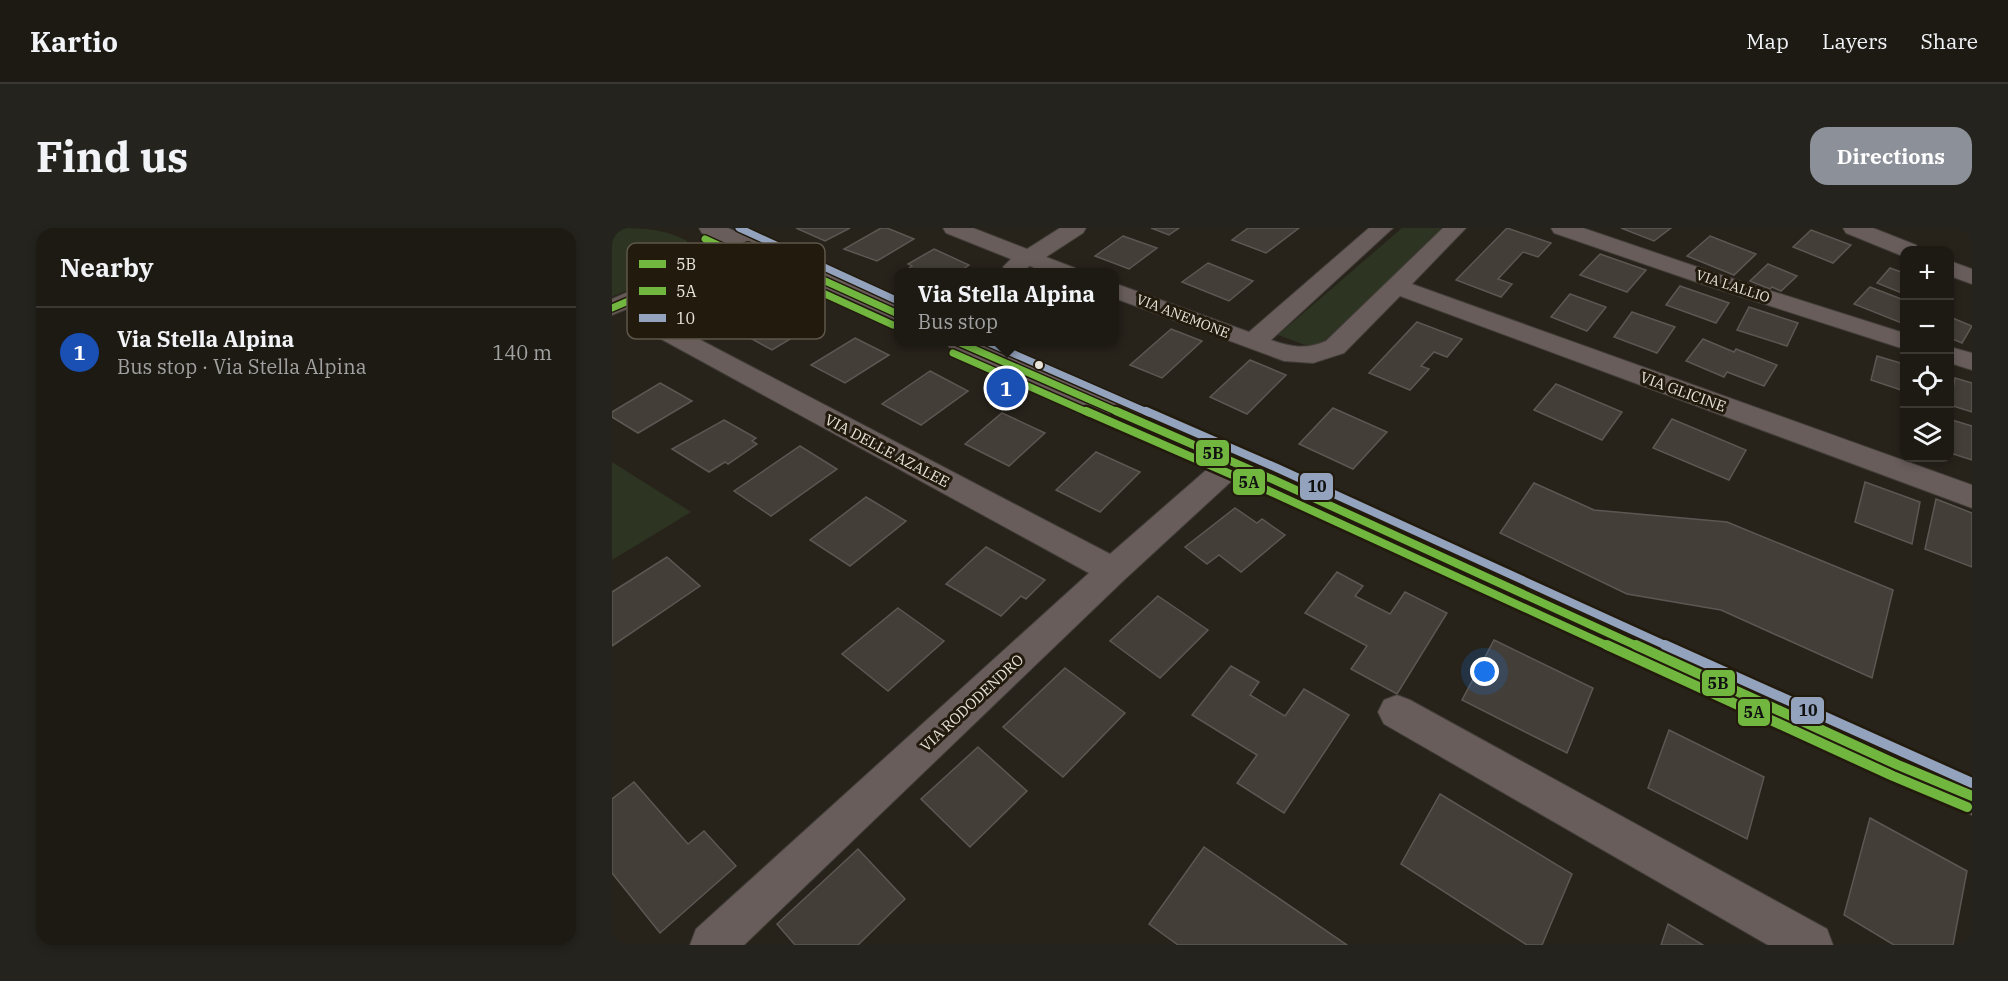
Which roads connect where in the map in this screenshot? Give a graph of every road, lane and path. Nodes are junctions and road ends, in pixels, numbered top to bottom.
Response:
1 (710, 228) edge
2 (954, 228) edge
3 (1075, 228) edge
4 (1382, 228) edge
5 (1455, 228) edge
6 (1562, 228) edge
7 (1854, 228) edge
8 (742, 243) edge
9 (1900, 247) edge
10 (1028, 258) junction
11 (1013, 268) edge
12 (1054, 268) edge
13 (1954, 270) edge
14 (1972, 277) edge
15 (825, 281) edge
16 (1395, 286) junction
17 (1119, 292) edge
18 (627, 301) edge
19 (612, 308) edge
20 (894, 312) edge
21 (680, 339) edge
22 (1900, 339) edge
23 (1253, 342) junction
24 (967, 346) edge
25 (1954, 356) edge
26 (1972, 362) edge
27 (1234, 462) junction
28 (1972, 497) edge
29 (1113, 571) junction
30 (1397, 712) dead end
31 (1972, 796) edge
32 (712, 945) edge
33 (1811, 945) edge

1 - 8 street
2 - 10 street
3 - 10 street
4 - 23 street
5 - 16 street, VIA ANEMONE
6 - 22 street, VIA LALLIO
7 - 9 street
10 - 11 street
10 - 12 street
13 - 14 street
15 - 20 street
16 - 23 street, VIA ANEMONE
16 - 28 street, VIA GLICINE
17 - 23 street, VIA ANEMONE
18 - 19 highway
21 - 29 street, VIA DELLE AZALEE
24 - 27 street
25 - 26 street
27 - 29 street, VIA RODODENDRO
27 - 31 street
29 - 32 street, VIA RODODENDRO
30 - 33 street

